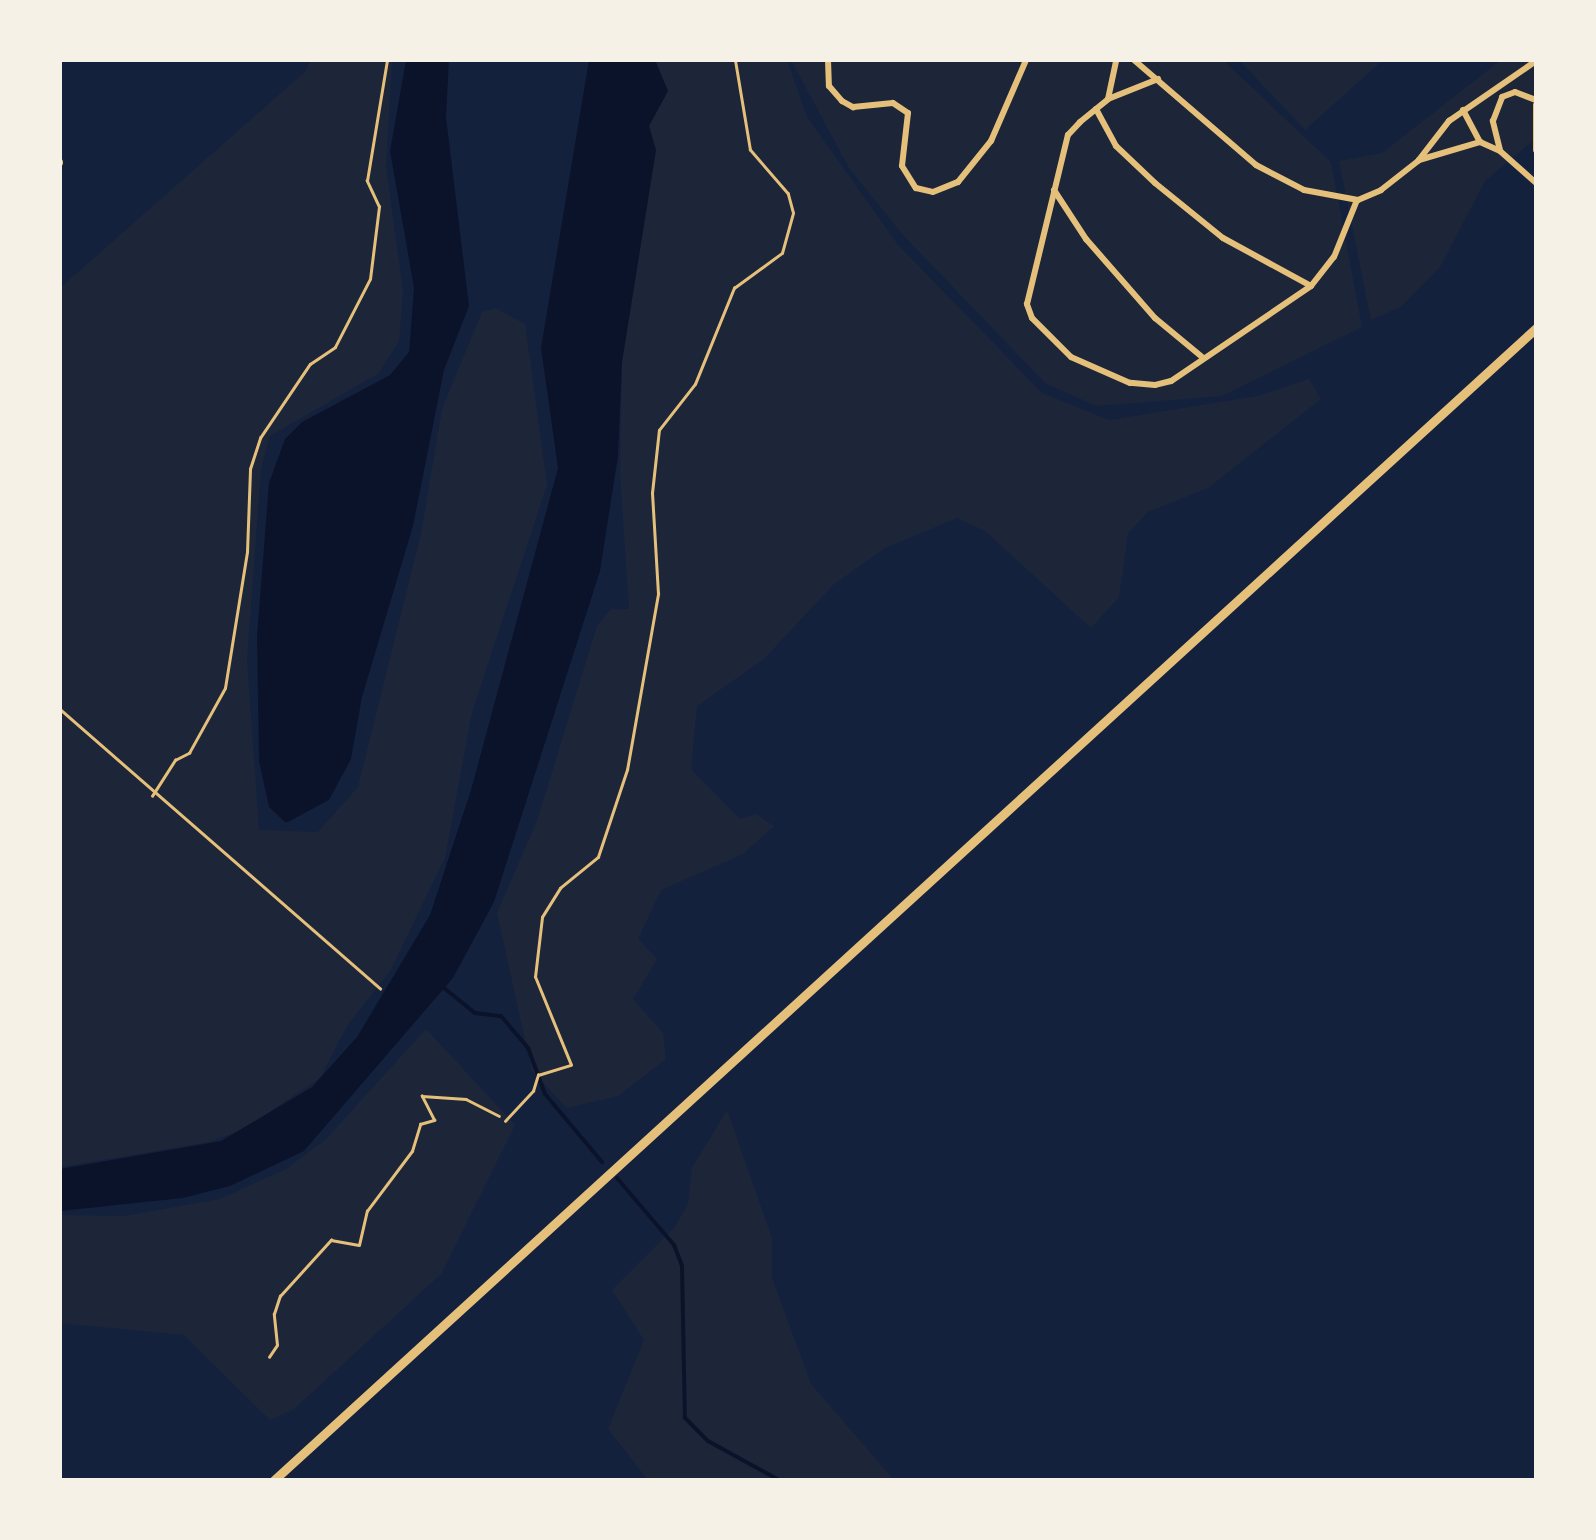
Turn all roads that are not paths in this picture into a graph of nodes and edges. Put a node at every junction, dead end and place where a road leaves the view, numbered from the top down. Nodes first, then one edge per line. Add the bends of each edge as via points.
1 (828, 60) edge
2 (1026, 60) edge
3 (1116, 60) edge
4 (1134, 60) edge
5 (1536, 60) edge
6 (1158, 79) junction
7 (1108, 99) junction
8 (1536, 103) edge
9 (1096, 109) junction
10 (1463, 110) junction
11 (1480, 142) junction
12 (1536, 150) edge
13 (1500, 151) junction
14 (1418, 161) junction
15 (1536, 183) edge
16 (1054, 190) junction
17 (1358, 200) junction
18 (1311, 286) junction
19 (1536, 328) edge
20 (1201, 356) junction
21 (274, 1480) edge

1 - 2 street via 830,86 842,102 893,102 908,113 902,166 916,188 933,192 958,182 991,141
3 - 7 street
4 - 6 street
5 - 10 street
6 - 7 street
6 - 17 street via 1256,165 1304,190
7 - 9 street
8 - 12 street
8 - 13 street via 1516,92 1502,97 1492,121
9 - 16 street via 1068,135
9 - 18 street via 1116,146 1156,183 1224,238
10 - 11 street
10 - 14 street
11 - 13 street
11 - 14 street
13 - 15 street
14 - 17 street
16 - 20 street via 1086,239 1156,318
16 - 20 street via 1027,304 1056,346 1130,383 1155,385 1171,381
17 - 18 street via 1334,257
18 - 20 street
19 - 21 main road

